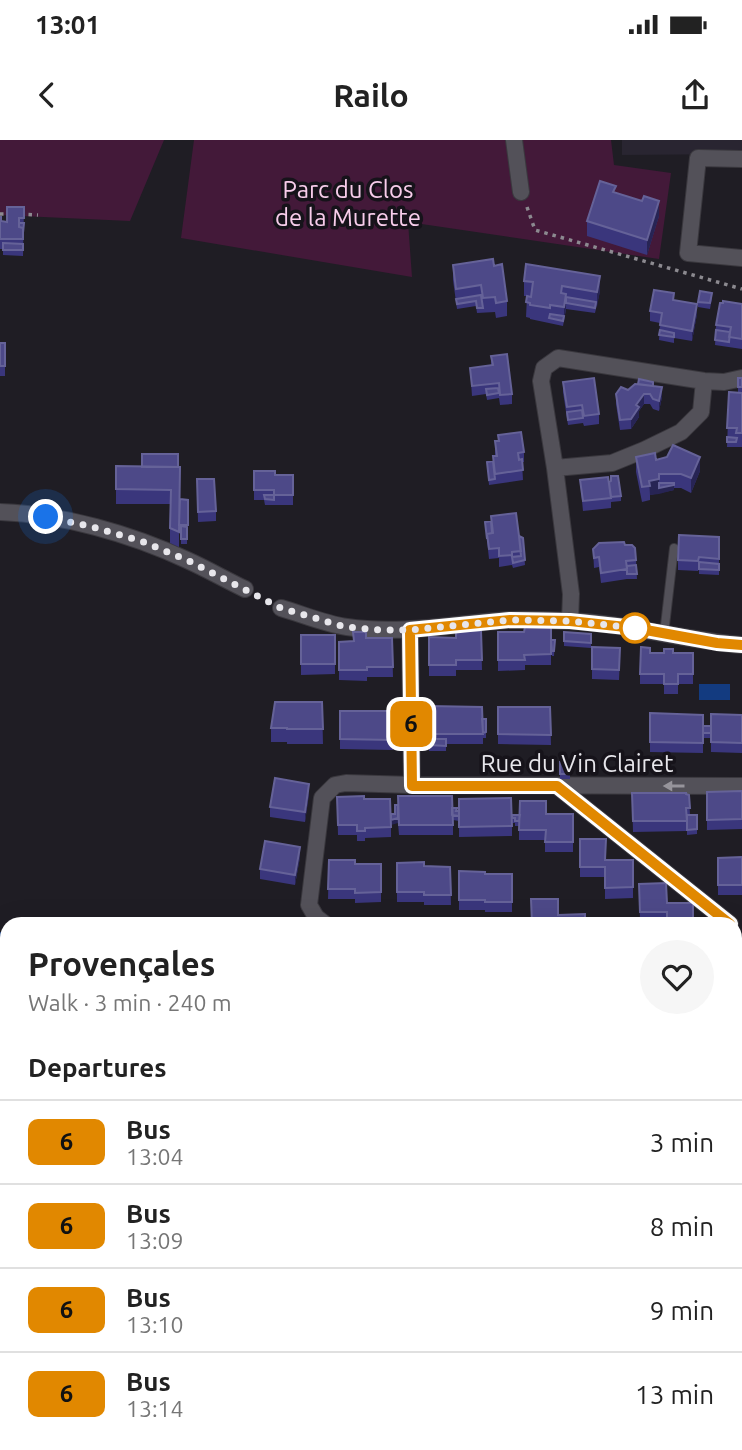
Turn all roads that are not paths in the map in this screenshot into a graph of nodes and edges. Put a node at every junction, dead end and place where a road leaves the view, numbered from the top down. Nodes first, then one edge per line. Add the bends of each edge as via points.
1 (514, 140) edge
2 (742, 159) edge
3 (521, 192) road end
4 (742, 258) edge
5 (742, 378) edge
6 (704, 381) junction
7 (555, 468) junction
8 (0, 512) edge
9 (674, 548) dead end
10 (245, 589) dead end
11 (281, 608) dead end
12 (570, 621) junction
13 (410, 630) junction
14 (664, 634) junction
15 (742, 645) edge
16 (412, 786) junction
17 (557, 786) junction
18 (742, 786) edge
19 (316, 917) edge
20 (721, 917) edge

1 - 3 street
2 - 4 street via 698,158 688,253
5 - 6 street
6 - 7 street via 701,412 681,432 612,463
6 - 7 street via 558,358 544,368 541,381
7 - 12 street via 571,594
8 - 10 street via 89,526 141,541
9 - 14 lane
11 - 13 street via 345,627
12 - 13 street via 510,620
12 - 14 street
13 - 16 street
14 - 15 street
16 - 17 street, Rue du Vin Clairet
16 - 19 street, Rue du Vin Clairet via 346,783 335,785 323,798 309,905
18 -> 17 street, Rue du Vin Clairet
17 - 20 street

